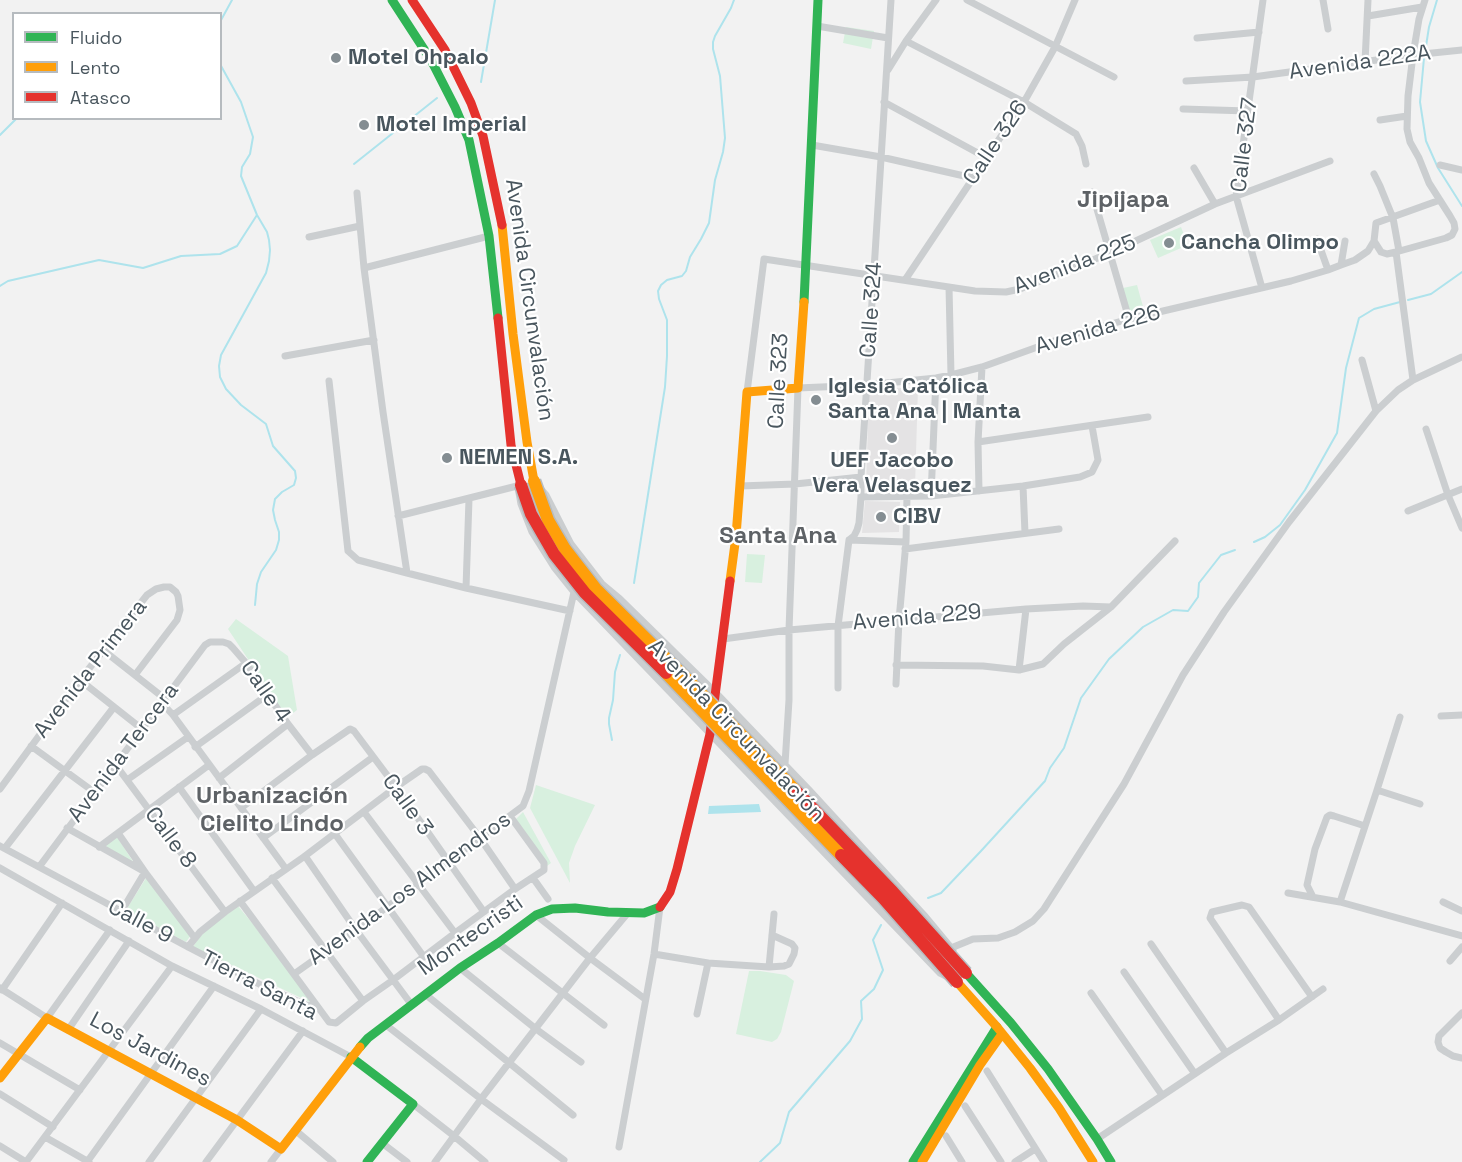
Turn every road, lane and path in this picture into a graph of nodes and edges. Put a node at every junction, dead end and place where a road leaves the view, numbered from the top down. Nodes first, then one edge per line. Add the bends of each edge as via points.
1 (392, 0) edge
2 (412, 0) edge
3 (818, 0) edge
4 (891, 0) edge
5 (936, 0) edge
6 (967, 0) edge
7 (1075, 0) edge
8 (1263, 0) edge
9 (1323, 0) edge
10 (1368, 0) edge
11 (1410, 0) edge
12 (1424, 3) edge
13 (1411, 9) junction
14 (1368, 16) junction
15 (817, 27) junction
16 (1328, 29) dead end
17 (1259, 32) junction
18 (888, 38) junction
19 (1197, 38) dead end
20 (906, 41) junction
21 (1055, 47) junction
22 (1462, 50) edge
23 (1413, 55) junction
24 (1365, 62) junction
25 (886, 72) junction
26 (1114, 77) dead end
27 (1253, 77) junction
28 (1186, 81) dead end
29 (884, 102) junction
30 (1024, 102) junction
31 (1183, 109) dead end
32 (1248, 111) junction
33 (1407, 116) junction
34 (1380, 120) dead end
35 (812, 145) junction
36 (881, 157) junction
37 (987, 158) junction
38 (1330, 161) dead end
39 (1086, 164) dead end
40 (1440, 165) dead end
41 (1194, 168) dead end
42 (1462, 170) edge
43 (1374, 174) dead end
44 (973, 178) junction
45 (1092, 192) dead end
46 (357, 193) dead end
47 (1236, 196) junction
48 (1440, 200) junction
49 (1215, 204) junction
50 (1393, 218) junction
51 (360, 225) junction
52 (489, 236) junction
53 (309, 237) dead end
54 (1317, 239) dead end
55 (1345, 241) dead end
56 (1374, 241) junction
57 (1398, 251) junction
58 (505, 252) junction
59 (1110, 253) junction
60 (491, 254) junction
61 (807, 265) junction
62 (1341, 265) junction
63 (364, 268) junction
64 (1328, 270) junction
65 (874, 275) junction
66 (905, 280) junction
67 (950, 287) junction
68 (1262, 288) junction
69 (1129, 319) junction
70 (374, 340) junction
71 (285, 356) dead end
72 (1462, 357) edge
73 (1362, 360) dead end
74 (982, 367) junction
75 (951, 375) junction
76 (936, 378) junction
77 (1413, 380) junction
78 (329, 381) dead end
79 (867, 385) junction
80 (798, 388) junction
81 (747, 392) junction
82 (1376, 411) junction
83 (1148, 417) dead end
84 (1092, 426) junction
85 (1426, 429) dead end
86 (978, 442) junction
87 (861, 477) junction
88 (534, 481) junction
89 (795, 484) junction
90 (521, 485) junction
91 (740, 486) junction
92 (1023, 486) junction
93 (1462, 489) edge
94 (979, 491) junction
95 (1448, 495) junction
96 (907, 496) junction
97 (931, 496) junction
98 (861, 497) junction
99 (469, 499) junction
100 (1408, 511) dead end
101 (398, 516) junction
102 (1462, 528) edge
103 (1059, 529) dead end
104 (1025, 533) junction
105 (849, 540) junction
106 (1175, 541) dead end
107 (905, 546) junction
108 (407, 573) junction
109 (466, 588) junction
110 (574, 592) junction
111 (1111, 607) junction
112 (1026, 609) junction
113 (570, 611) junction
114 (898, 620) junction
115 (838, 626) junction
116 (789, 630) junction
117 (723, 639) junction
118 (210, 642) joint
119 (103, 650) junction
120 (246, 663) junction
121 (896, 665) junction
122 (1018, 670) junction
123 (135, 675) junction
124 (80, 680) junction
125 (896, 684) dead end
126 (838, 688) dead end
127 (716, 693) junction
128 (267, 695) junction
129 (163, 700) junction
130 (114, 707) junction
131 (172, 715) junction
132 (1462, 715) edge
133 (1441, 716) dead end
134 (1400, 717) dead end
135 (288, 724) junction
136 (142, 729) junction
137 (710, 734) junction
138 (188, 737) junction
139 (31, 746) junction
140 (195, 747) junction
141 (312, 755) junction
142 (373, 758) junction
143 (115, 764) junction
144 (785, 764) junction
145 (209, 765) junction
146 (64, 770) junction
147 (219, 778) junction
148 (126, 780) junction
149 (178, 787) junction
150 (396, 787) junction
151 (0, 789) edge
152 (1377, 790) junction
153 (94, 792) junction
154 (1420, 804) dead end
155 (241, 808) junction
156 (148, 810) junction
157 (364, 812) junction
158 (510, 816) junction
159 (1365, 826) junction
160 (67, 828) junction
161 (118, 833) junction
162 (335, 834) junction
163 (263, 838) junction
164 (480, 838) junction
165 (2, 847) edge
166 (99, 847) junction
167 (305, 856) junction
168 (448, 862) junction
169 (39, 867) junction
170 (0, 868) edge
171 (286, 868) junction
172 (145, 872) junction
173 (272, 878) junction
174 (533, 878) junction
175 (418, 884) junction
176 (515, 889) junction
177 (254, 891) junction
178 (1288, 893) dead end
179 (1313, 897) junction
180 (548, 899) dead end
181 (240, 901) junction
182 (1340, 902) junction
183 (1443, 902) dead end
184 (62, 903) junction
185 (388, 906) junction
186 (660, 907) junction
187 (1462, 911) edge
188 (121, 912) junction
189 (225, 912) junction
190 (484, 912) junction
191 (627, 914) junction
192 (774, 914) dead end
193 (536, 915) junction
194 (110, 930) junction
195 (356, 930) junction
196 (456, 933) junction
197 (772, 935) junction
198 (1462, 936) edge
199 (194, 937) junction
200 (129, 941) junction
201 (498, 943) junction
202 (1152, 944) dead end
203 (188, 947) junction
204 (1462, 947) edge
205 (951, 948) junction
206 (326, 952) junction
207 (654, 954) junction
208 (424, 957) junction
209 (590, 958) junction
210 (1450, 961) dead end
211 (708, 963) junction
212 (172, 966) junction
213 (769, 967) junction
214 (460, 968) junction
215 (1124, 972) dead end
216 (294, 974) junction
217 (962, 978) junction
218 (393, 980) junction
219 (214, 986) junction
220 (1, 989) edge
221 (1323, 989) dead end
222 (564, 993) junction
223 (1091, 993) dead end
224 (425, 994) junction
225 (1312, 997) junction
226 (645, 999) junction
227 (363, 1001) junction
228 (315, 1004) junction
229 (411, 1004) junction
230 (261, 1009) junction
231 (1462, 1013) edge
232 (698, 1014) dead end
233 (47, 1018) junction
234 (1279, 1020) junction
235 (386, 1025) junction
236 (604, 1025) dead end
237 (536, 1029) junction
238 (68, 1030) junction
239 (999, 1030) junction
240 (303, 1031) junction
241 (0, 1042) edge
242 (108, 1052) junction
243 (1226, 1053) junction
244 (19, 1054) junction
245 (351, 1057) junction
246 (1462, 1058) edge
247 (581, 1062) dead end
248 (510, 1063) junction
249 (987, 1071) dead end
250 (151, 1074) junction
251 (1195, 1074) junction
252 (0, 1078) edge
253 (80, 1090) junction
254 (0, 1094) edge
255 (1162, 1095) junction
256 (196, 1099) junction
257 (481, 1099) junction
258 (413, 1104) junction
259 (965, 1106) dead end
260 (573, 1115) dead end
261 (237, 1120) junction
262 (53, 1127) junction
263 (295, 1130) junction
264 (454, 1136) junction
265 (946, 1136) dead end
266 (45, 1137) junction
267 (1097, 1139) junction
268 (382, 1143) junction
269 (0, 1146) edge
270 (620, 1147) dead end
271 (281, 1149) junction
272 (1035, 1149) junction
273 (564, 1160) dead end
274 (917, 1161) edge
275 (26, 1162) edge
276 (88, 1162) edge
277 (149, 1162) edge
278 (206, 1162) edge
279 (271, 1162) edge
280 (333, 1162) edge
281 (367, 1162) edge
282 (407, 1162) edge
283 (435, 1162) edge
284 (485, 1162) edge
285 (962, 1162) edge
286 (1001, 1162) edge
287 (1015, 1162) edge
288 (1044, 1162) edge
289 (1094, 1162) edge
290 (1111, 1162) edge

1 - 52 main road, Avenida Circunvalación via 431,60 460,118 469,140
2 - 58 main road, Avenida Circunvalación via 445,50 483,135
3 - 15 main road, Calle 323
4 - 18 street, Calle 324
5 - 20 street
6 - 21 street
7 - 21 street, Calle 326
8 - 17 street, Calle 327
9 - 16 street
10 - 14 street
11 - 13 street
12 - 13 street
12 - 23 street
13 - 14 street
14 - 24 street
15 - 18 street
15 - 35 main road, Calle 323
17 - 19 street
17 - 27 street, Calle 327
18 - 25 street, Calle 324
20 - 25 street
20 - 30 street
21 - 26 street
21 - 30 street, Calle 326
22 - 23 street, Avenida 222A
23 - 24 street, Avenida 222A
23 - 33 street
24 - 27 street, Avenida 222A
25 - 29 street, Calle 324
27 - 28 street, Avenida 222A
27 - 32 street, Calle 327
29 - 36 street, Calle 324
29 - 37 street
30 - 37 street, Calle 326
30 - 39 street via 1076,134
31 - 32 street
32 - 47 street, Calle 327
33 - 34 street
33 - 48 street via 1410,142
35 - 36 street
35 - 61 main road, Calle 323
36 - 44 street
36 - 65 street, Calle 324
37 - 44 street, Calle 326
38 - 47 street, Avenida 225
40 - 42 street
41 - 49 street
43 - 50 street
44 - 66 street, Calle 326
45 - 59 street
46 - 51 street
47 - 49 street, Avenida 225
47 - 68 street, Calle 327
48 - 50 street
48 - 57 street via 1454,223 1452,235
49 - 59 street, Avenida 225
50 - 56 street, Avenida 226 via 1376,223
50 - 57 street
51 - 53 street
51 - 63 street
52 - 60 main road, Avenida Circunvalación
52 - 63 street
54 - 64 street
55 - 62 street
56 - 57 street via 1381,252
56 - 62 street, Avenida 226 via 1368,252
57 - 77 street
58 - 60 main road
58 - 88 main road, Avenida Circunvalación
59 - 67 street, Avenida 225 via 1006,292
59 - 69 street
60 - 90 main road, Avenida Circunvalación via 511,445
61 - 65 street, Avenida 225
61 - 80 main road, Calle 323
61 - 81 street, Avenida 225 via 764,259
62 - 64 street, Avenida 226
63 - 70 street
64 - 68 street, Avenida 226
65 - 66 street, Avenida 225
65 - 79 street, Calle 324
66 - 67 street, Avenida 225
67 - 75 street
68 - 69 street, Avenida 226
69 - 74 street, Avenida 226
70 - 71 street
70 - 101 street
72 - 77 street
73 - 82 street
74 - 75 street, Avenida 226
74 - 86 street
75 - 76 street, Avenida 226
76 - 79 street, Avenida 226
76 - 97 street
77 - 82 street
78 - 108 street via 348,551 358,560
79 - 80 street, Avenida 226
79 - 87 street, Calle 324
80 - 81 main road
80 - 89 street, Calle 323
81 - 91 main road
82 - 205 street via 1224,612 1183,675 1124,784 1044,909 1015,932 998,938 973,939
83 - 84 street
84 - 86 street
84 - 92 street via 1098,460 1092,472
85 - 95 street
86 - 94 street
87 - 89 street
87 - 98 street, Calle 324
88 - 127 street, Avenida Circunvalación via 546,495 571,544 602,584
88 - 217 main road, Avenida Circunvalación, bridge via 548,520 596,589 885,884
89 - 91 street
89 - 116 street, Calle 323
90 - 99 street
90 - 110 street, Avenida Circunvalación via 521,504 532,532
90 - 217 main road, Avenida Circunvalación, bridge via 531,514 554,554 585,593
91 - 117 main road
92 - 94 street
92 - 104 street
93 - 95 street
94 - 97 street
95 - 100 street
95 - 102 street
96 - 97 street
96 - 98 street
96 - 107 street
98 - 105 street, Calle 324 via 859,523
99 - 101 street
99 - 109 street
101 - 108 street
103 - 104 street
104 - 107 street
105 - 107 street
105 - 115 street, Calle 324
106 - 111 street
107 - 114 street
108 - 109 street
109 - 113 street
110 - 113 street, Avenida Los Almendros
110 - 137 street, Avenida Circunvalación
111 - 112 street, Avenida 229
111 - 122 street via 1043,663
112 - 114 street, Avenida 229
112 - 122 street
113 - 158 street, Avenida Los Almendros via 529,791 522,806
114 - 115 street, Avenida 229
114 - 121 street
115 - 116 street, Avenida 229
115 - 126 street, Calle 324
116 - 117 street, Avenida 229
116 - 144 street, Calle 323
117 - 127 main road
118 - 120 street, Calle 4 via 229,644
118 - 129 street, Avenida Tercera
119 - 123 street
119 - 123 street, Avenida Primera via 147,595 170,587 180,604 177,620
119 - 124 street, Avenida Primera
120 - 128 street, Calle 4
120 - 131 street
121 - 122 street via 977,665
121 - 125 street
123 - 129 street
124 - 130 street
124 - 139 street, Avenida Primera
127 - 137 main road
127 - 144 street, Avenida Circunvalación
128 - 135 street, Calle 4
128 - 140 street
129 - 131 street
129 - 136 street, Avenida Tercera
130 - 136 street
130 - 146 street
131 - 138 street
132 - 133 street
134 - 152 street
135 - 141 street, Calle 4
135 - 147 street
136 - 143 street, Avenida Tercera
137 - 186 main road via 677,869 670,892
137 - 217 street, Avenida Circunvalación via 940,973
138 - 140 street
138 - 148 street
139 - 146 street
139 - 151 street, Avenida Primera
140 - 145 street
141 - 142 street, Calle 3 via 350,729
141 - 155 street
142 - 150 street, Calle 3
142 - 163 street
143 - 148 street, Calle 8
143 - 153 street, Avenida Tercera
144 - 205 street, Avenida Circunvalación
145 - 147 street
145 - 149 street
146 - 153 street
146 - 165 street
147 - 155 street
148 - 156 street, Calle 8
149 - 156 street
149 - 177 street
150 - 157 street
150 - 164 street via 425,769 429,771
150 - 168 street, Calle 3
152 - 154 street
152 - 159 street
153 - 160 street, Avenida Tercera
155 - 163 street
156 - 161 street
156 - 189 street, Calle 8
157 - 162 street
157 - 175 street
158 - 164 street, Avenida Los Almendros
158 - 174 street via 544,863 544,870
159 - 179 street via 1330,815 1327,818 1307,885
159 - 182 street
160 - 166 street
160 - 169 street, Avenida Tercera
161 - 166 street
161 - 172 street
162 - 167 street
162 - 185 street
163 - 171 street
164 - 168 street, Avenida Los Almendros
164 - 176 street
165 - 169 street, Calle 9
166 - 172 street
167 - 171 street
167 - 195 street
168 - 175 street, Avenida Los Almendros
168 - 190 street, Calle 3
169 - 188 street, Calle 9
170 - 184 street, Tierra Santa
171 - 173 street
172 - 188 street
172 - 199 street
173 - 177 street
173 - 206 street
174 - 176 street
174 - 180 street
175 - 185 street, Avenida Los Almendros
175 - 196 street
176 - 190 street
177 - 181 street
178 - 179 street
179 - 182 street
181 - 189 street
181 - 216 street
182 - 198 street
183 - 187 street
184 - 194 street, Tierra Santa
184 - 220 street
185 - 195 street, Avenida Los Almendros
185 - 208 street
186 - 191 main road, Montecristi
186 - 207 street
188 - 203 street, Calle 9
189 - 199 street
190 - 196 street
191 - 193 main road, Montecristi via 575,908 552,909
191 - 209 street
192 - 197 street
193 - 201 main road, Montecristi
193 - 209 street
194 - 200 street, Tierra Santa
194 - 233 street
195 - 206 street, Avenida Los Almendros
195 - 218 street
196 - 208 street
197 - 213 street
197 - 213 street via 795,948 789,964
199 - 203 street
200 - 212 street, Tierra Santa
200 - 238 street
201 - 214 main road, Montecristi
201 - 222 street
202 - 243 street
203 - 228 street, Calle 9 via 261,985 309,1006
204 - 210 street
205 - 217 street, Avenida Circunvalación
206 - 216 street, Avenida Los Almendros
206 - 227 street
207 - 211 street
207 - 226 street
208 - 218 street
209 - 222 street
209 - 226 street
211 - 213 street
211 - 232 street
212 - 219 street, Tierra Santa
212 - 242 street
214 - 224 main road, Montecristi
214 - 237 street
215 - 251 street
216 - 228 street
217 - 239 main road, Avenida Circunvalación
217 - 267 main road, Avenida Circunvalación via 1011,1023
218 - 227 street
218 - 229 street
219 - 230 street, Tierra Santa
219 - 250 street
220 - 233 street, Los Jardines
221 - 225 street
222 - 236 street
222 - 237 street
223 - 255 street
224 - 229 main road, Montecristi
224 - 248 street
225 - 234 street
225 - 234 street via 1251,908 1242,905 1212,912 1210,918
226 - 270 street
227 - 228 street via 336,1023 329,1022
229 - 235 main road, Montecristi
230 - 240 street, Tierra Santa
230 - 256 street
231 - 246 street via 1439,1036 1438,1042 1453,1056
233 - 238 main road, Los Jardines
233 - 244 main road
234 - 243 street
235 - 245 main road, Montecristi
235 - 257 street
237 - 247 street
237 - 248 street
238 - 242 main road, Los Jardines
239 - 274 main road
239 - 289 main road, Avenida Circunvalación via 1059,1108
240 - 245 street, Tierra Santa
240 - 261 street
241 - 244 street
242 - 250 main road, Los Jardines
242 - 253 street
243 - 251 street
244 - 252 main road
244 - 253 street
245 - 258 main road, Tierra Santa
245 - 263 main road, Montecristi
248 - 257 street
248 - 260 street
249 - 272 street
250 - 256 main road, Los Jardines
250 - 276 street
251 - 255 street
253 - 262 street
254 - 262 street
255 - 267 street
256 - 261 main road, Los Jardines
256 - 277 street
257 - 264 street
257 - 273 street
258 - 264 street, Tierra Santa
258 - 268 main road
259 - 286 street
261 - 271 main road, Los Jardines
261 - 278 street
262 - 266 street
263 - 271 main road, Montecristi
263 - 280 street
264 - 283 street
264 - 284 street, Tierra Santa
265 - 285 street
266 - 275 street
266 - 276 street
267 - 290 main road, Avenida Circunvalación
268 - 281 main road
268 - 282 street
269 - 275 street
271 - 279 street, Montecristi
272 - 287 street
272 - 288 street

